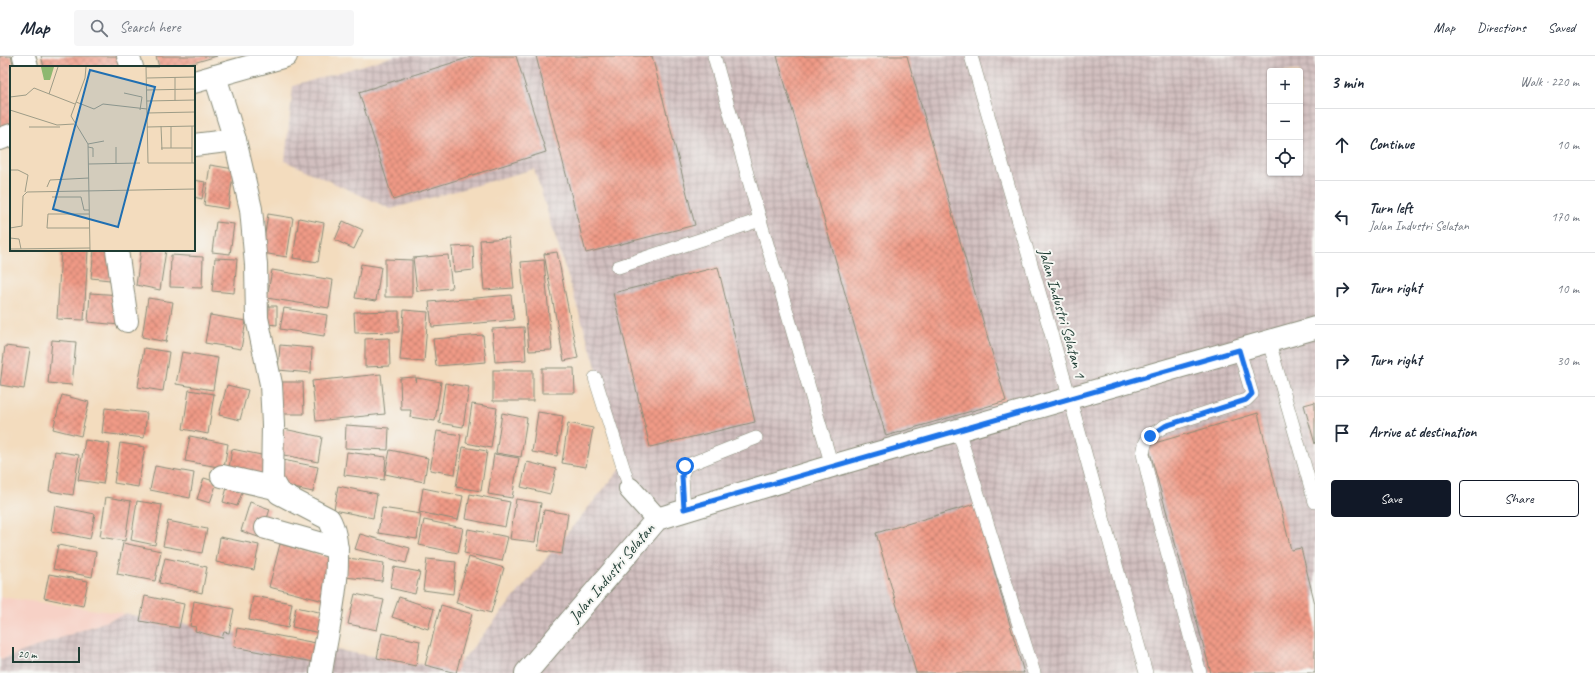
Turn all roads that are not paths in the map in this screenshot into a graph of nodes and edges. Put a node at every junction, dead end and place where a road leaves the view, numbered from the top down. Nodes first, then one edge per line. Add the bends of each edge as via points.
1 (24, 56) edge
2 (128, 56) edge
3 (286, 56) edge
4 (714, 56) edge
5 (971, 56) edge
6 (244, 62) edge
7 (27, 66) edge
8 (132, 66) edge
9 (215, 76) junction
10 (195, 82) edge
11 (10, 136) edge
12 (0, 139) edge
13 (235, 140) junction
14 (195, 145) edge
15 (760, 220) junction
16 (117, 251) edge
17 (618, 267) dead end
18 (127, 321) dead end
19 (1315, 328) edge
20 (1269, 342) junction
21 (1239, 350) junction
22 (595, 378) dead end
23 (1070, 399) junction
24 (958, 430) junction
25 (756, 438) dead end
26 (832, 466) junction
27 (222, 476) dead end
28 (275, 488) junction
29 (630, 489) joint
30 (1315, 502) edge
31 (684, 509) junction
32 (657, 519) junction
33 (266, 528) dead end
34 (337, 548) junction
35 (321, 673) edge
36 (526, 673) edge
37 (1034, 673) edge
38 (1146, 673) edge
39 (1200, 673) edge

1 - 7 street
2 - 8 street
3 - 6 street
4 - 15 lane
5 - 23 lane, Jalan Industri Selatan 1
6 - 9 street
9 - 10 street
9 - 13 street
11 - 12 street
13 - 14 street
13 - 28 street via 251,209 257,318 271,384 271,472
15 - 17 lane
15 - 26 lane
16 - 18 street
19 - 20 street, Jalan Industri Selatan
20 - 21 street, Jalan Industri Selatan
20 - 30 lane
21 - 23 street, Jalan Industri Selatan
21 - 39 lane via 1252,394 1246,400 1165,426 1150,436 1143,454
22 - 29 lane
23 - 24 street, Jalan Industri Selatan
23 - 38 lane, Jalan Industri Selatan 1
24 - 26 street, Jalan Industri Selatan
24 - 37 lane
25 - 31 lane via 685,466 682,476
26 - 31 street, Jalan Industri Selatan
27 - 28 street
28 - 34 street via 279,493 329,519
29 - 32 street
31 - 32 street, Jalan Industri Selatan
32 - 36 street, Jalan Industri Selatan
33 - 34 street
34 - 35 street via 335,593

